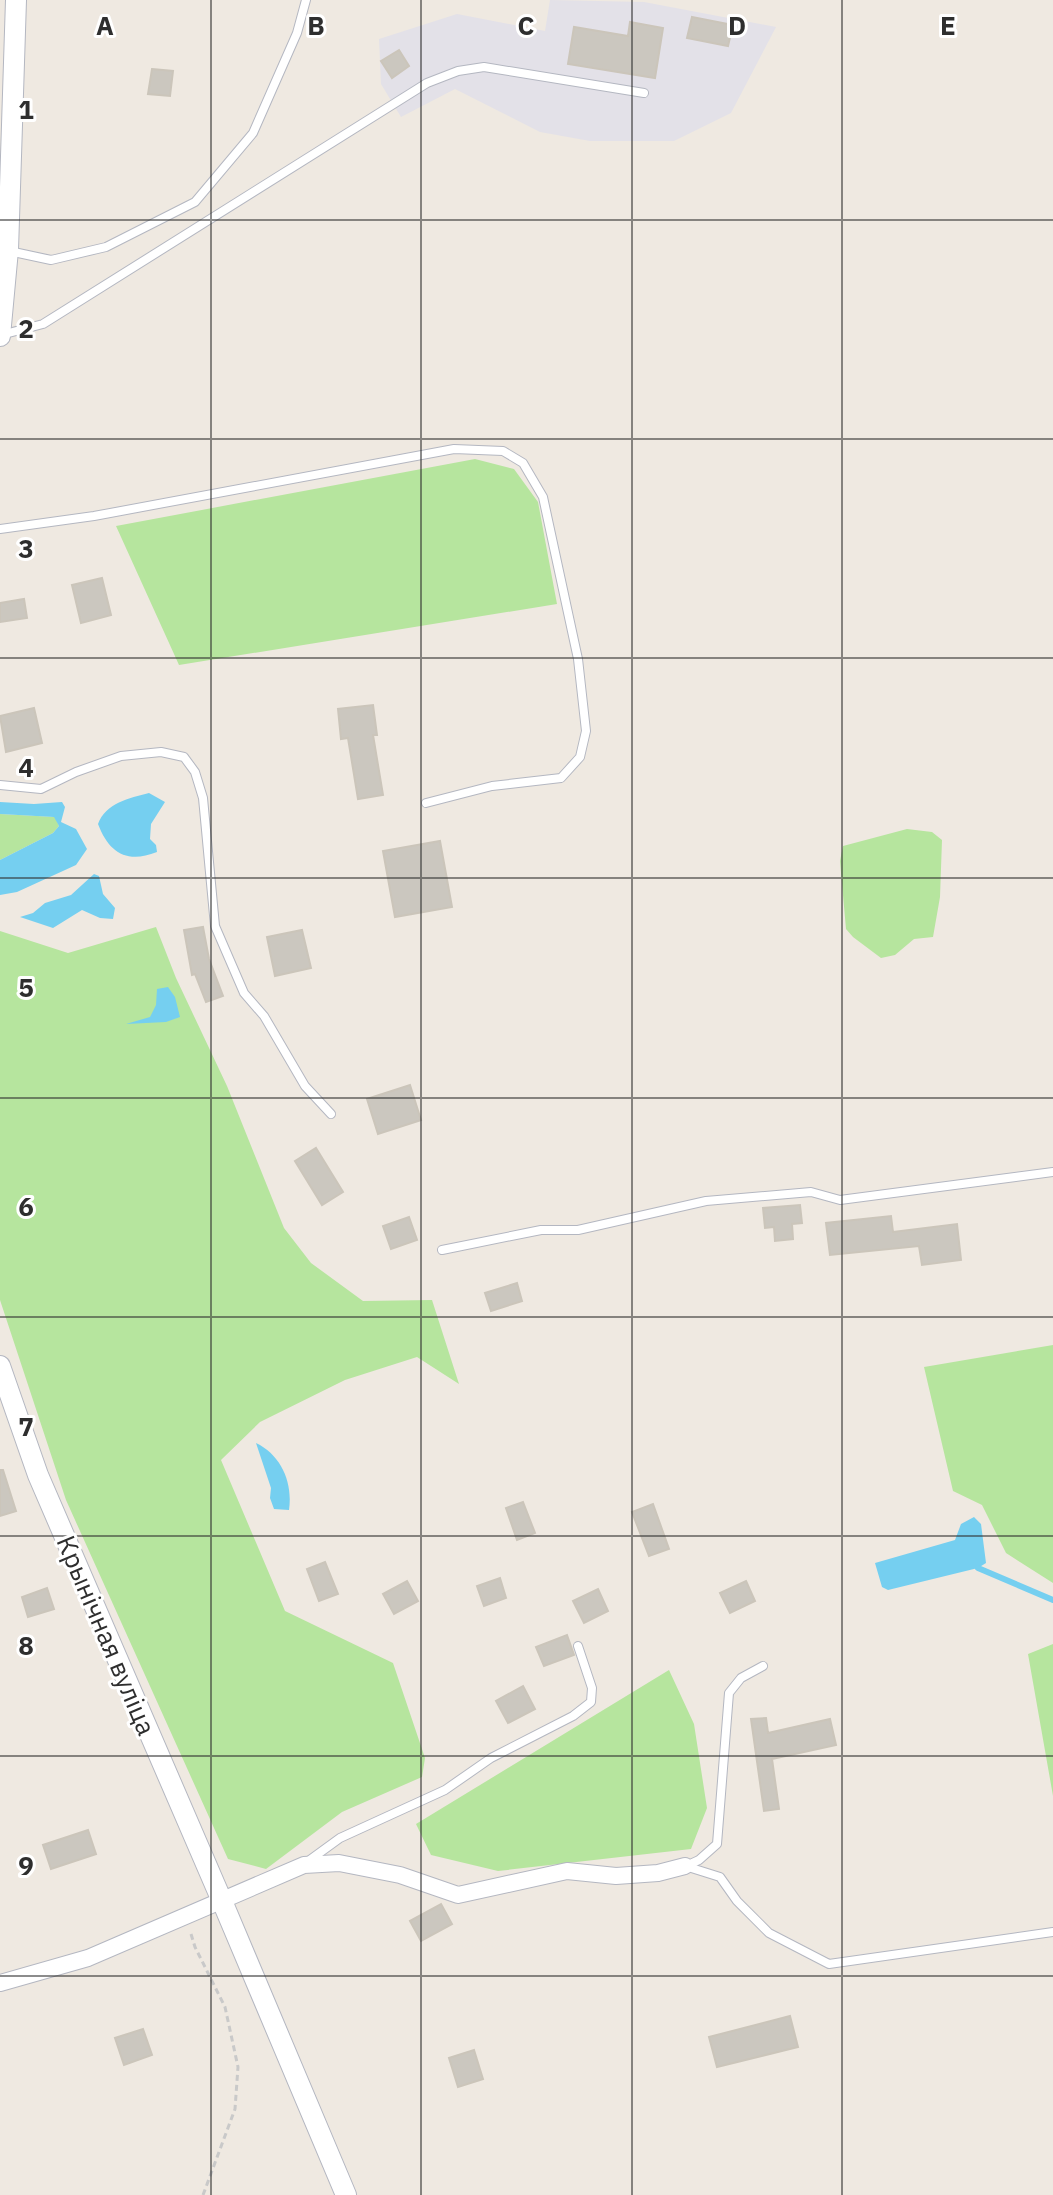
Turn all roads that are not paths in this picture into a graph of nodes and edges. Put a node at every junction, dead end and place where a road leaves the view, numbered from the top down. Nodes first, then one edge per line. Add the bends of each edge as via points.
1 (16, 0) edge
2 (306, 0) edge
3 (644, 93) dead end
4 (4, 251) edge
5 (0, 336) edge
6 (0, 529) edge
7 (0, 785) edge
8 (426, 803) dead end
9 (331, 1114) dead end
10 (1053, 1172) edge
11 (442, 1250) dead end
12 (0, 1366) edge
13 (578, 1646) dead end
14 (763, 1666) dead end
15 (304, 1865) junction
16 (685, 1866) junction
17 (222, 1901) junction
18 (1053, 1932) edge
19 (0, 1983) edge
20 (346, 2195) edge

1 - 4 street
2 - 4 lane via 253,133 195,202 106,247 51,260
3 - 5 lane via 484,67 458,71 414,91 43,324
4 - 5 street
6 - 8 lane via 454,449 503,451 523,463 543,497 578,659 586,731 580,757 561,778 492,786
7 - 9 lane via 41,789 121,756 161,752 184,757 203,798 215,926 244,993 264,1016 305,1086
10 - 11 lane via 840,1200 811,1192 706,1201 578,1230 541,1230
12 - 17 street, Крынічная вуліца via 38,1475
13 - 15 lane via 592,1688 591,1702 445,1790 340,1838
14 - 16 lane via 741,1678 729,1693 717,1844
15 - 16 street via 339,1863 400,1875 458,1895 567,1871 616,1876
15 - 17 street
16 - 18 lane via 720,1877 769,1933 829,1964
17 - 19 street via 88,1958
17 - 20 street, Крынічная вуліца

